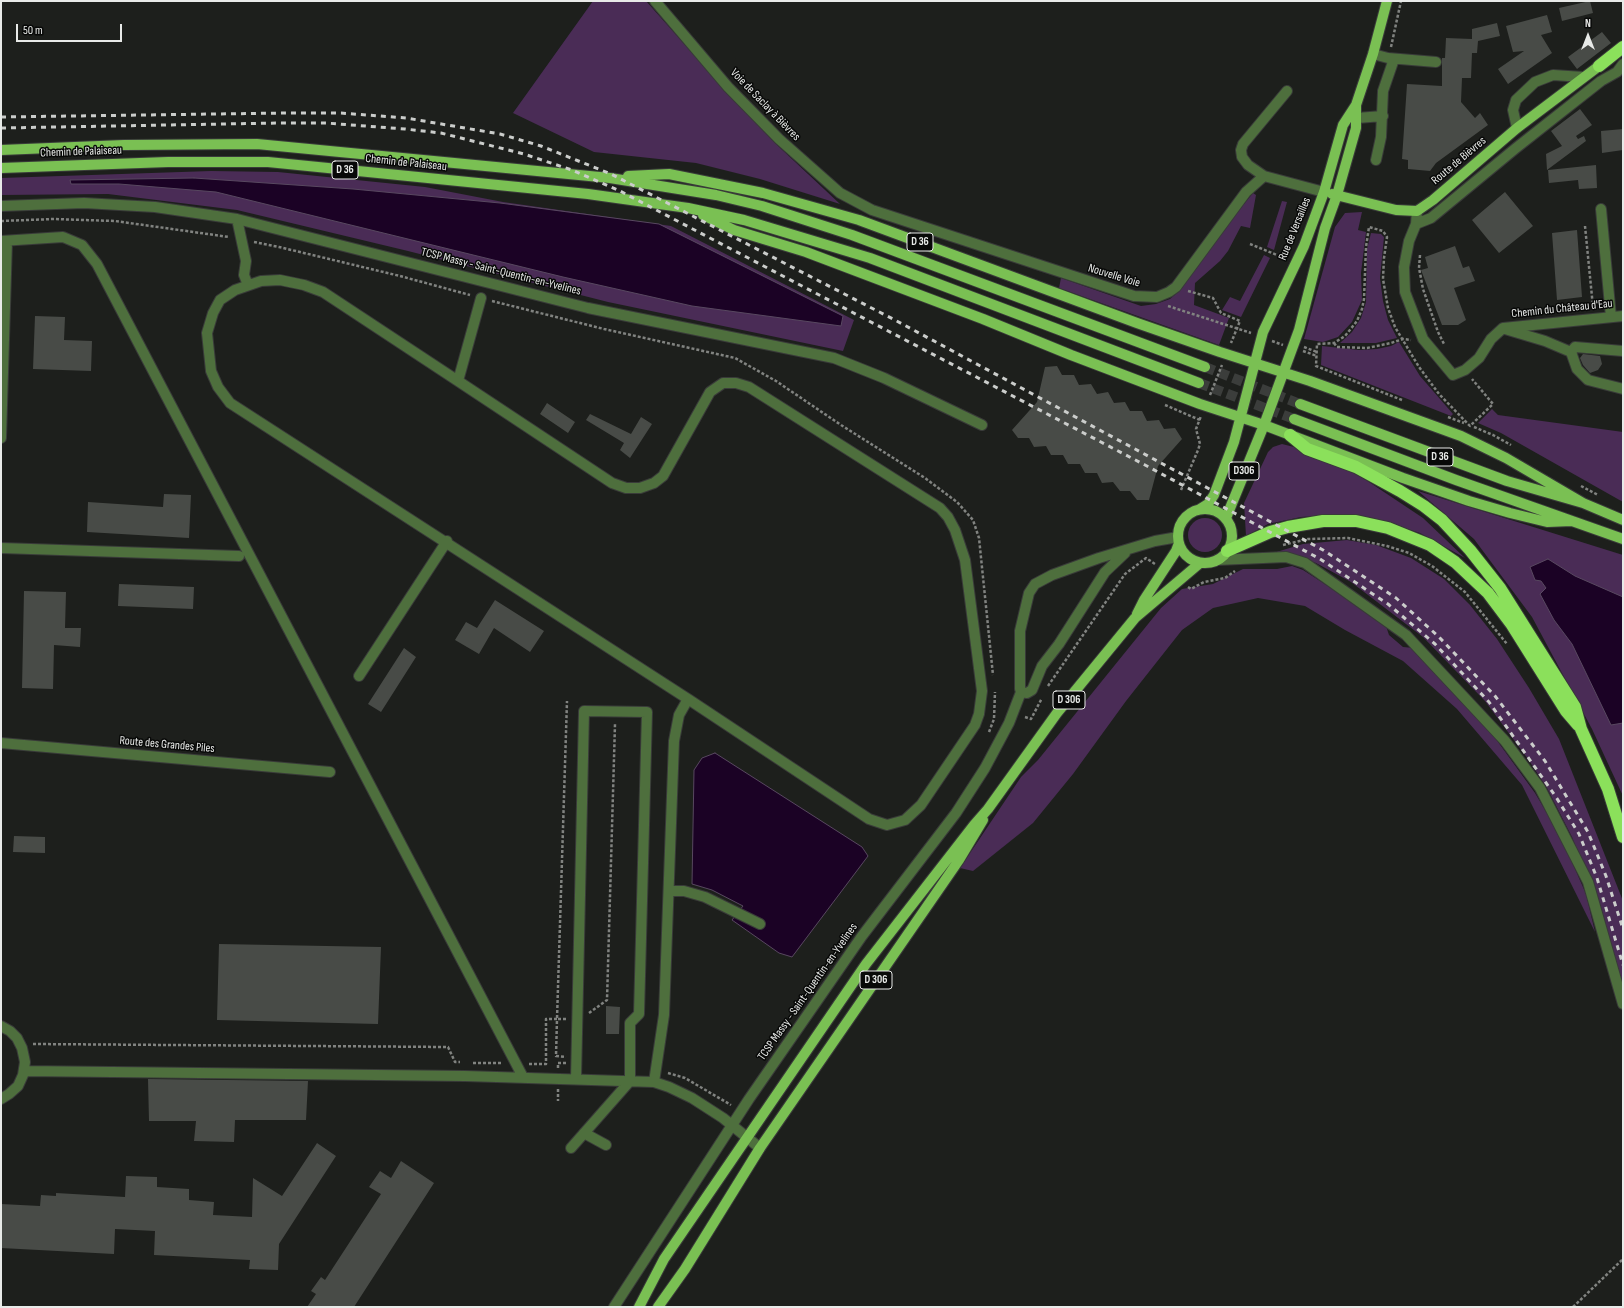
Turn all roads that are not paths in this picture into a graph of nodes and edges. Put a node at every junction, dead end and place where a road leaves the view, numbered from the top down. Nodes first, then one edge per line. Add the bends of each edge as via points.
1 (655, 1) edge
2 (1387, 1) edge
3 (1623, 47) edge
4 (1373, 54) junction
5 (1391, 59) junction
6 (1436, 62) dead end
7 (1623, 64) edge
8 (1595, 68) junction
9 (1583, 77) junction
10 (1601, 81) junction
11 (1287, 91) dead end
12 (1356, 105) junction
13 (1383, 116) junction
14 (1357, 118) junction
15 (1517, 128) junction
16 (1, 150) edge
17 (1376, 160) dead end
18 (1, 168) edge
19 (1264, 176) junction
20 (610, 178) junction
21 (1324, 192) junction
22 (1337, 195) junction
23 (1, 206) edge
24 (688, 208) junction
25 (1601, 209) dead end
26 (872, 210) joint
27 (1417, 211) junction
28 (237, 219) junction
29 (1416, 224) junction
30 (4, 241) edge
31 (248, 285) junction
32 (481, 298) road end
33 (1611, 316) junction
34 (1623, 316) edge
35 (1503, 328) junction
36 (1623, 351) edge
37 (1571, 352) junction
38 (1255, 363) junction
39 (1204, 367) tunnel mouth
40 (1285, 372) junction
41 (458, 381) junction
42 (1199, 383) tunnel mouth
43 (1623, 389) edge
44 (1300, 404) tunnel mouth
45 (1240, 418) junction
46 (1294, 419) tunnel mouth
47 (982, 425) dead end
48 (1264, 425) junction
49 (1290, 435) junction
50 (1, 438) edge
51 (1583, 503) junction
52 (1200, 509) junction
53 (1226, 518) junction
54 (1623, 520) edge
55 (1572, 521) junction
56 (1623, 539) edge
57 (1179, 540) junction
58 (447, 541) junction
59 (1, 548) edge
60 (1128, 551) junction
61 (1227, 552) junction
62 (239, 556) dead end
63 (1217, 560) junction
64 (1200, 563) junction
65 (1135, 618) junction
66 (359, 676) dead end
67 (1021, 692) junction
68 (688, 699) junction
69 (1581, 729) junction
70 (1, 743) edge
71 (330, 772) dead end
72 (988, 809) junction
73 (1623, 837) edge
74 (669, 891) junction
75 (760, 924) dead end
76 (1623, 1004) edge
77 (1, 1026) edge
78 (24, 1071) junction
79 (523, 1077) junction
80 (576, 1079) junction
81 (630, 1081) junction
82 (654, 1082) junction
83 (1, 1099) edge
84 (732, 1126) junction
85 (584, 1133) junction
86 (747, 1137) junction
87 (606, 1145) dead end
88 (571, 1148) dead end
89 (760, 1148) junction
90 (614, 1307) edge
91 (639, 1307) edge
92 (658, 1307) edge

1 - 26 street, Voie de Saclay à Bièvres via 728,87 779,139 840,194
2 - 4 main road, Rue de Versailles
3 - 8 highway
4 - 5 street
4 - 12 main road, Rue de Versailles
5 - 6 street
5 - 13 street via 1384,91
7 - 10 street via 1617,72
8 - 9 main road, Route de Bièvres
8 - 10 street
9 - 15 main road, Route de Bièvres
9 - 15 street via 1553,75 1535,82 1516,100 1513,110
10 - 29 street via 1431,218
11 - 19 street via 1243,144 1241,150 1248,165
12 - 14 main road, Rue de Versailles
12 - 21 main road, Rue de Versailles via 1343,125
13 - 14 street
13 - 17 street
14 - 22 main road, Rue de Versailles
15 - 27 main road, Route de Bièvres
16 - 20 main road, Chemin de Palaiseau / D 36 via 124,145 257,144
18 - 24 main road, Chemin de Palaiseau / D 36 via 176,162 268,162 588,194
19 - 21 street
19 - 26 street, Nouvelle Voie via 1246,192 1176,287 1157,297 1134,296
20 - 38 main road, D 36 via 669,174 763,192 812,205
20 - 39 main road, D 36 via 716,195 817,223
21 - 22 main road
21 - 38 main road, Rue de Versailles via 1304,246 1271,314
22 - 27 main road via 1396,210
22 - 40 main road, Rue de Versailles via 1325,228 1298,348
23 - 28 street, TCSP Massy - Saint-Quentin-en-Yvelines via 84,203 139,206
24 - 42 main road, D 36 via 751,222 870,258
24 - 45 main road, D 36 via 734,230 806,252
25 - 33 street
27 - 29 street
28 - 31 street via 246,261 244,275
28 - 47 street, TCSP Massy - Saint-Quentin-en-Yvelines via 588,308 834,358 891,381
29 - 35 street, Chemin du Château d'Eau via 1409,241 1404,267 1405,292 1423,340 1453,375 1465,370 1479,358 1491,339
30 - 50 street
30 - 79 street via 63,238 82,245 97,264
31 - 41 street via 261,280 280,280 323,292
31 - 58 street via 220,300 207,333 210,371 230,403
32 - 41 street
33 - 34 street, Chemin du Château d'Eau
33 - 35 street, Chemin du Château d'Eau via 1594,320
35 - 37 street
36 - 37 street via 1575,347
37 - 43 street via 1577,369 1588,380
38 - 40 main road, D 36
38 - 45 main road, Rue de Versailles
40 - 48 main road, Rue de Versailles
40 - 51 main road, D 36 via 1461,436 1506,458
41 - 68 street via 612,483 626,488 640,488 654,483 663,476 710,392 724,384 749,386 940,508 948,517 965,560 982,691 981,702 975,725 921,805 905,820 887,825 869,819
44 - 51 main road, D 36 via 1507,481
45 - 48 main road, D 36
45 - 52 main road, Rue de Versailles via 1214,495 1208,504
46 - 55 main road, D 36
48 - 49 main road, D 36
48 - 53 main road, D306
49 - 55 main road, D 36 via 1469,501 1547,522
49 - 69 highway via 1307,448 1356,468 1400,491 1424,506 1455,533 1485,567 1518,615 1575,707
51 - 54 main road, D 36
52 - 53 main road via 1214,510
52 - 57 main road via 1183,520
53 - 61 main road via 1230,524 1232,538
55 - 56 main road, D 36
57 - 60 street via 1155,541
57 - 64 main road via 1188,557
57 - 65 main road, D 306 via 1176,551
58 - 66 street
58 - 68 street
59 - 62 street
60 - 67 street via 1105,572 1042,666 1032,690
60 - 67 street via 1099,558 1035,584 1029,593 1020,631
61 - 63 main road
61 - 69 highway via 1270,532 1329,521 1356,521 1388,528 1430,545 1461,566 1488,593 1512,625 1566,711
63 - 64 main road
63 - 76 street via 1286,557 1306,563 1406,636 1505,742 1540,788 1588,882
64 - 65 main road, D 306
65 - 72 main road, D 306 via 1057,713
67 - 84 street, TCSP Massy - Saint-Quentin-en-Yvelines via 1009,723 985,768 956,813 862,936
68 - 74 street via 679,715 674,740
69 - 73 highway via 1608,789
70 - 71 street, Route des Grandes Piles
72 - 86 main road, D 306 via 953,850 866,964
72 - 89 main road, D 306 via 959,860
74 - 75 street via 684,891 705,897
74 - 82 street via 664,1014
77 - 78 street via 10,1031 20,1044 25,1062
78 - 79 street
78 - 83 street via 18,1086
79 - 80 street
80 - 81 street
80 - 81 street via 584,711 647,712 639,1014 630,1023
81 - 82 street
81 - 85 street
82 - 84 street via 684,1093
84 - 86 street
84 - 90 street, TCSP Massy - Saint-Quentin-en-Yvelines
85 - 87 street
85 - 88 street
86 - 89 street
86 - 91 main road, D 306 via 664,1259
89 - 92 main road, D 306

